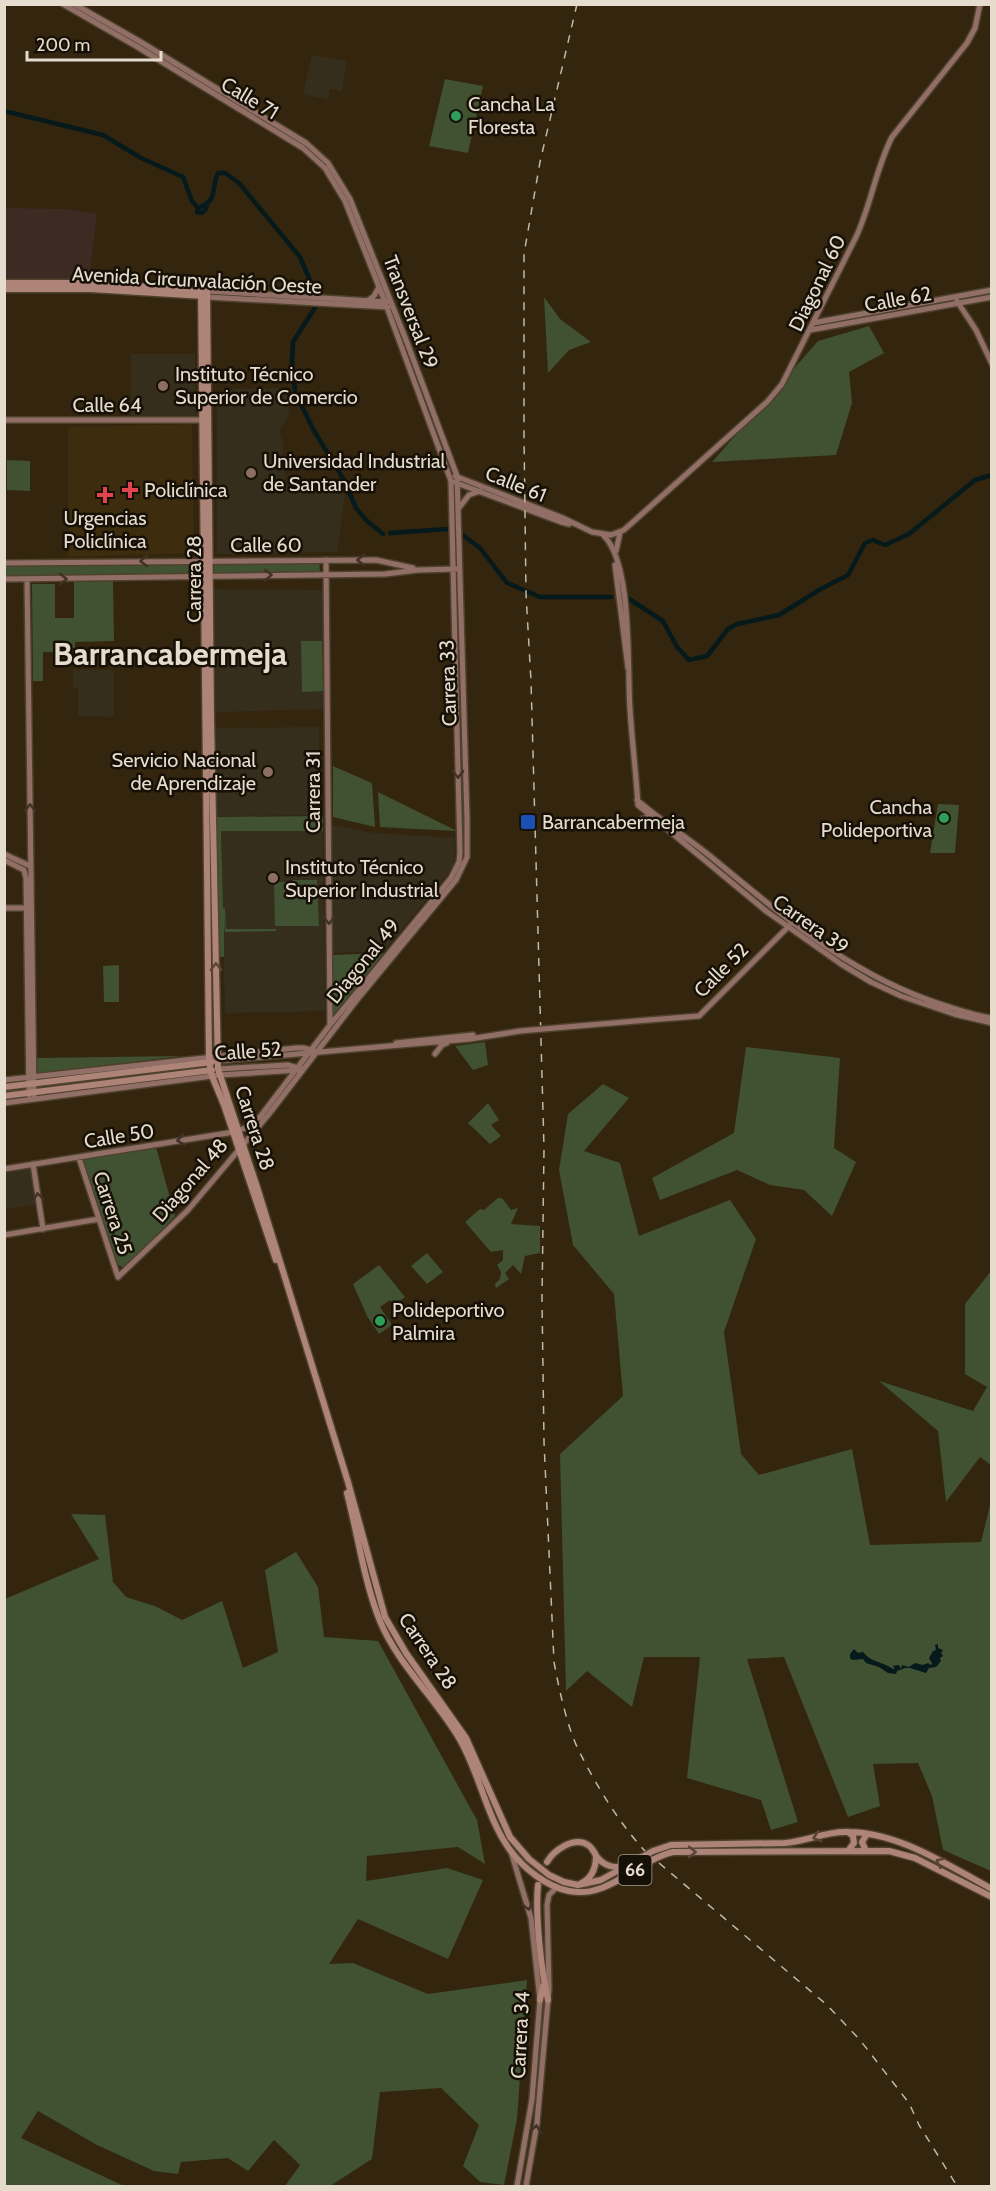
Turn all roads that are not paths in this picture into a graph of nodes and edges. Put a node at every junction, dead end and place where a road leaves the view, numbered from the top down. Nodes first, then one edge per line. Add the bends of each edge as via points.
1 (63, 4) edge
2 (74, 4) edge
3 (980, 4) edge
4 (326, 166) junction
5 (4, 283) edge
6 (379, 287) junction
7 (4, 289) edge
8 (992, 290) edge
9 (204, 294) junction
10 (992, 297) edge
11 (369, 300) junction
12 (956, 300) junction
13 (389, 304) junction
14 (813, 323) junction
15 (810, 330) junction
16 (992, 364) edge
17 (4, 420) edge
18 (206, 420) junction
19 (453, 479) junction
20 (480, 491) junction
21 (458, 510) junction
22 (571, 524) junction
23 (620, 533) junction
24 (600, 534) junction
25 (616, 553) junction
26 (206, 560) junction
27 (326, 560) junction
28 (4, 563) edge
29 (456, 569) junction
30 (418, 570) junction
31 (326, 575) junction
32 (206, 576) junction
33 (4, 579) edge
34 (27, 579) junction
35 (629, 672) junction
36 (637, 802) junction
37 (650, 816) junction
38 (459, 819) junction
39 (467, 819) junction
40 (639, 820) dead end
41 (459, 829) junction
42 (467, 830) junction
43 (4, 854) edge
44 (4, 860) edge
45 (27, 868) junction
46 (455, 871) joint
47 (456, 880) joint
48 (4, 908) edge
49 (29, 908) junction
50 (789, 926) junction
51 (992, 1018) edge
52 (992, 1023) edge
53 (330, 1025) junction
54 (489, 1036) junction
55 (470, 1039) junction
56 (383, 1046) junction
57 (254, 1052) junction
58 (312, 1052) junction
59 (435, 1054) dead end
60 (262, 1057) junction
61 (213, 1059) junction
62 (299, 1069) junction
63 (215, 1073) junction
64 (4, 1080) edge
65 (31, 1080) junction
66 (4, 1087) edge
67 (4, 1096) edge
68 (31, 1096) junction
69 (4, 1103) edge
70 (236, 1131) junction
71 (241, 1145) junction
72 (79, 1158) junction
73 (33, 1164) junction
74 (4, 1169) edge
75 (99, 1219) junction
76 (43, 1229) junction
77 (4, 1235) edge
78 (118, 1277) joint
79 (395, 1641) junction
80 (848, 1832) junction
81 (867, 1834) junction
82 (511, 1851) junction
83 (848, 1851) junction
84 (866, 1851) junction
85 (596, 1855) junction
86 (547, 1862) dead end
87 (627, 1867) junction
88 (538, 1885) dead end
89 (578, 1885) junction
90 (557, 1887) junction
91 (992, 1889) edge
92 (992, 1897) edge
93 (544, 1979) junction
94 (540, 2000) junction
95 (548, 2000) junction
96 (542, 2021) junction
97 (517, 2187) edge
98 (525, 2187) edge

1 - 4 main road, Calle 71 via 288,139
2 - 4 main road, Calle 71 via 315,149
3 - 14 main road, Diagonal 60 via 967,43 892,137 861,227
4 - 6 main road, Transversal 29 via 345,201
4 - 13 main road, Transversal 29 via 350,199
5 - 9 main road, Avenida Circunvalación Oeste via 92,283
6 - 11 main road
6 - 13 main road, Transversal 29
7 - 9 main road, Avenida Circunvalación Oeste
8 - 12 main road, Calle 62
9 - 11 main road, Avenida Circunvalación Oeste
9 - 13 main road, Avenida Circunvalación Oeste
9 - 18 main road, Carrera 28
10 - 12 main road, Calle 62
11 - 13 main road, Avenida Circunvalación Oeste
12 - 14 main road, Calle 62
12 - 15 main road, Calle 62
12 - 16 main road
13 - 19 main road, Transversal 29
14 - 15 main road, Diagonal 60
15 - 23 main road, Diagonal 60 via 782,384 767,402
17 - 18 main road, Calle 64
18 - 26 main road, Carrera 28
19 - 20 main road, Calle 61
19 - 21 main road, Carrera 33
19 - 22 main road, Calle 61
19 - 29 main road, Carrera 33
20 - 21 main road via 469,495
20 - 22 main road, Calle 61
21 - 29 main road, Carrera 33
22 - 24 main road, Calle 61
23 - 24 main road, Calle 61
23 - 25 main road
24 - 25 main road
24 - 35 main road via 613,554
25 - 35 main road via 627,619
26 - 27 main road, Calle 60
26 -> 28 main road, Calle 60
26 - 32 main road, Carrera 28
30 -> 27 main road, Calle 60 via 376,560
27 - 31 main road, Carrera 31
29 - 30 main road, Calle 60
29 -> 38 main road, Carrera 33
29 - 39 main road, Carrera 33
30 - 31 main road, Calle 60
32 -> 31 main road, Calle 60
31 -> 53 main road, Carrera 31
34 -> 32 main road, Calle 60
32 - 61 main road, Carrera 28
33 - 34 main road, Calle 60
45 -> 34 main road
35 - 36 main road
36 - 37 main road, Carrera 39
36 - 50 main road, Carrera 39
37 - 40 main road
37 - 50 main road, Carrera 39
38 - 39 main road
38 - 41 main road, Carrera 33
39 - 42 main road, Carrera 33
41 - 42 main road
41 - 46 main road, Carrera 33 via 460,857
42 - 47 main road, Carrera 33 via 467,857
43 - 45 main road
44 - 45 main road
45 - 49 main road
46 - 53 main road, Diagonal 49
47 - 58 main road, Diagonal 49
48 - 49 main road
49 - 65 main road
50 - 51 main road, Carrera 39 via 888,984 936,1003
50 - 52 main road, Carrera 39 via 841,964 885,989 969,1019
50 - 54 main road, Calle 52, bridge via 699,1016
53 - 58 main road, Diagonal 49
54 - 55 main road, Calle 52
54 - 56 main road, Calle 52 via 404,1041
55 - 56 main road, Calle 52
55 - 59 main road via 443,1044
56 - 58 main road, Calle 52
57 - 58 main road, Calle 52 via 296,1048
57 - 60 main road
57 - 61 main road, Calle 52
58 - 60 main road, Calle 52
58 - 62 main road, Diagonal 49
60 - 61 main road, Calle 52
61 - 63 main road, Carrera 28
61 - 65 main road, Calle 52
62 - 63 main road, Calle 52
62 - 70 main road, Diagonal 48 via 260,1117
62 - 71 main road, Diagonal 48 via 269,1114
63 - 68 main road, Calle 52
63 - 70 main road, Carrera 28
64 - 65 main road, Calle 52
65 - 66 main road, Calle 52
65 - 68 main road
67 - 68 main road, Calle 52
68 - 69 main road, Calle 52
70 - 71 main road, Carrera 28
70 -> 72 main road, Calle 50
71 - 78 main road, Diagonal 48 via 188,1209
71 - 79 main road, Carrera 28 / 66 via 348,1482 382,1618
72 - 73 main road, Calle 50
72 - 75 main road, Carrera 25
73 - 74 main road, Calle 50
76 -> 73 main road
75 - 76 main road
75 - 78 main road, Carrera 25
76 - 77 main road
79 - 82 main road, Carrera 28 / 66 via 460,1740
79 - 89 main road, Carrera 28 / 66 via 466,1738 515,1845 549,1875
80 - 81 main road, 66
80 - 83 main road via 854,1843
80 -> 87 main road, 66 via 785,1843 671,1845
81 - 84 main road via 862,1842
91 -> 81 main road, 66 via 914,1848
82 - 90 main road, 66 via 532,1872
82 -> 94 main road, Carrera 34 via 531,1918
83 - 84 main road, 66
90 -> 83 main road, 66 via 572,1892 597,1890 654,1858 673,1852
84 - 92 main road, 66 via 907,1855
85 - 86 main road via 590,1846 577,1843 561,1848
85 - 87 main road via 609,1866
85 - 89 main road via 591,1876
87 - 89 main road, 66 via 595,1883
88 - 93 main road
90 - 95 main road, Carrera 34 via 546,1905
93 - 94 main road
93 - 95 main road
94 - 96 main road, Carrera 34
95 - 96 main road, Carrera 34
96 - 97 main road, Carrera 34
98 -> 96 main road, Carrera 34 via 541,2089

